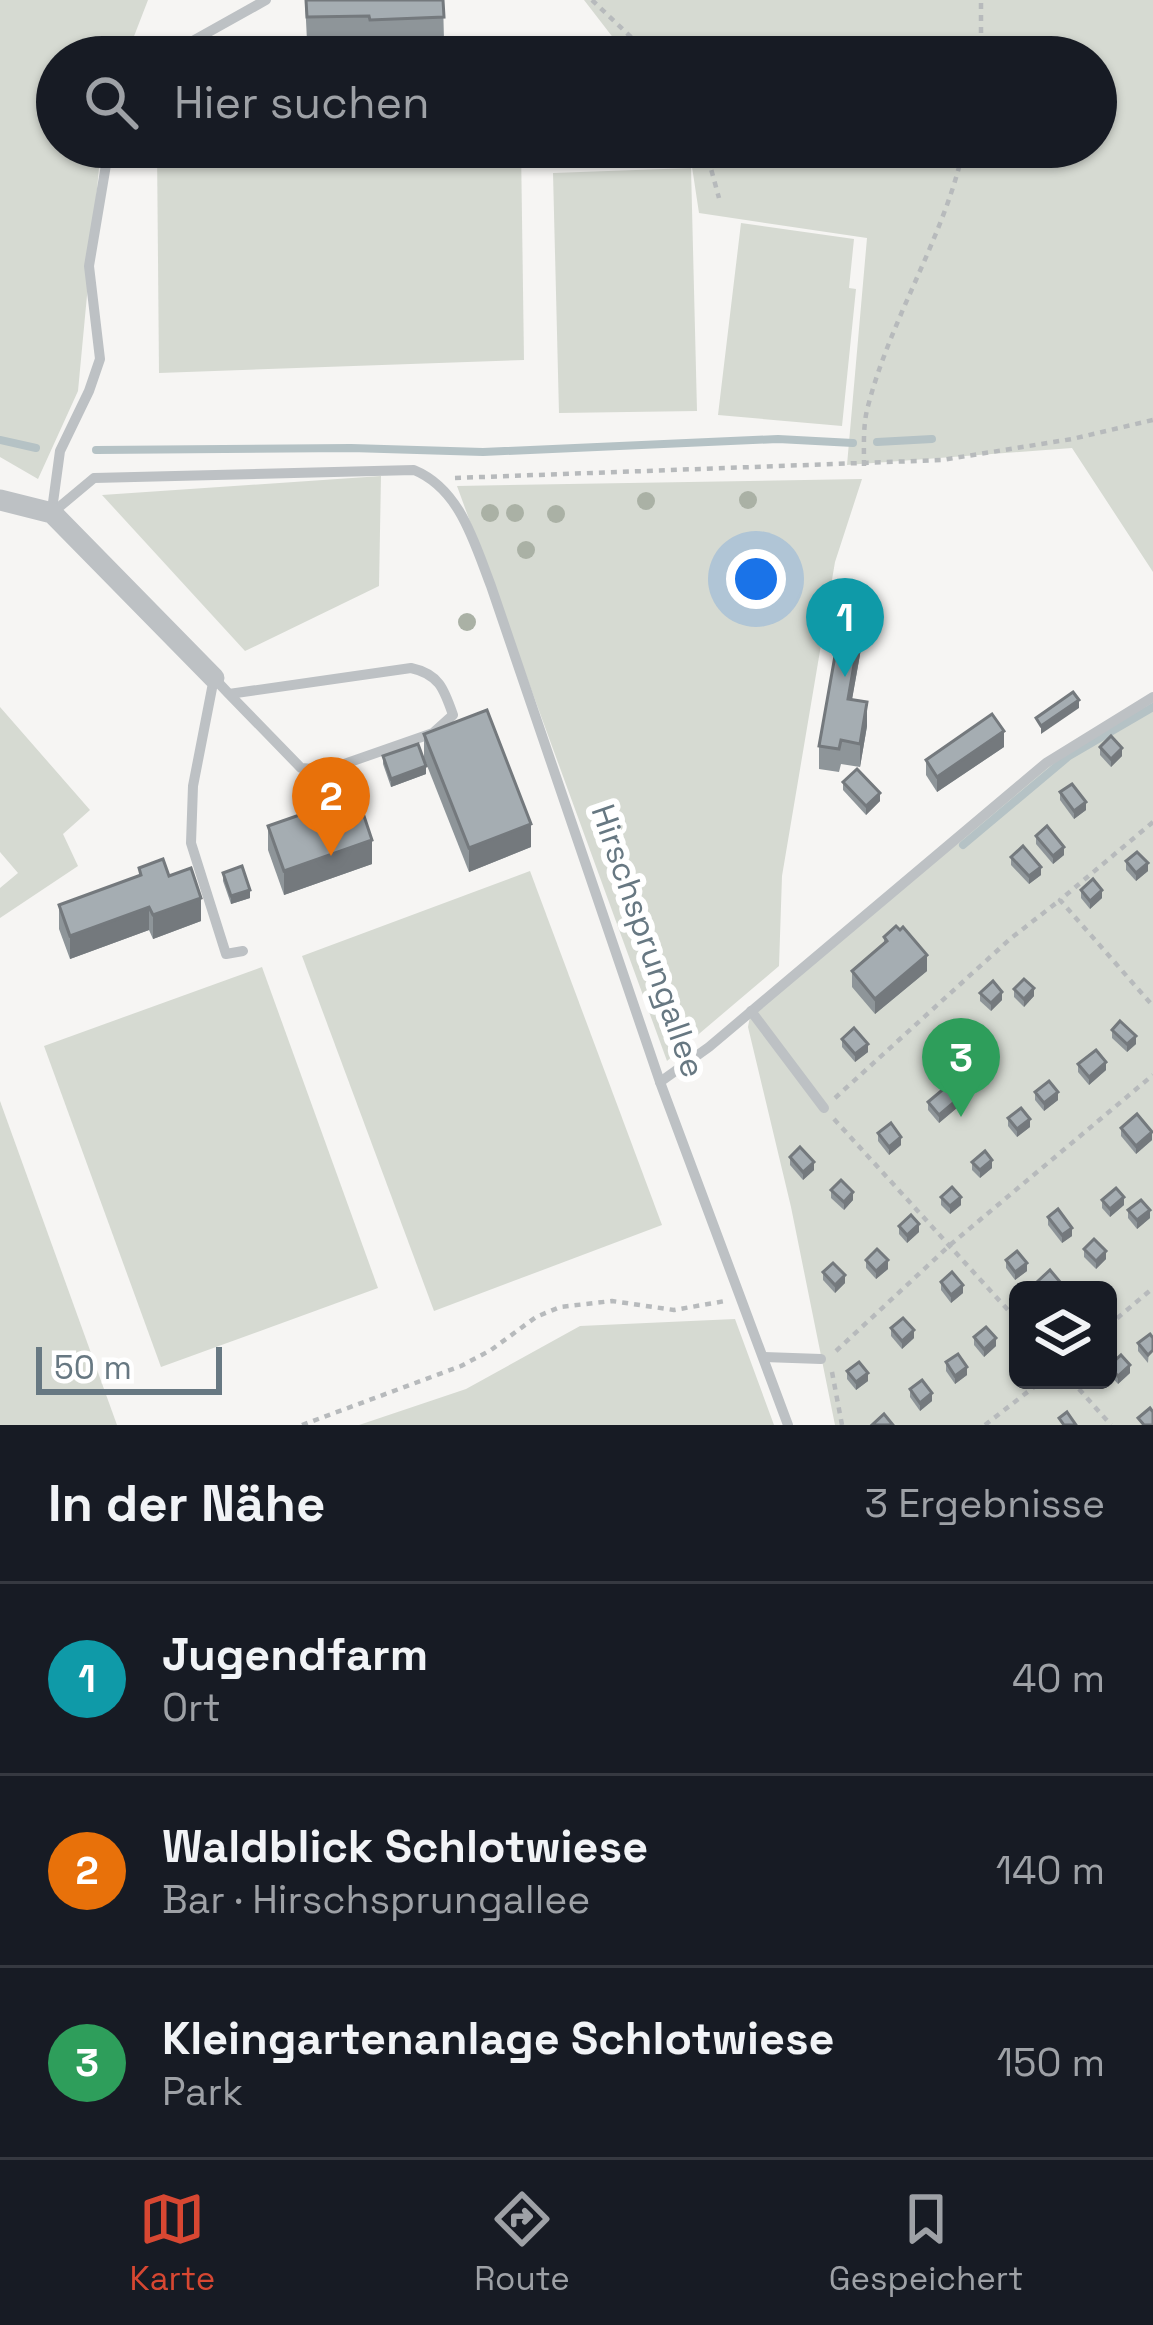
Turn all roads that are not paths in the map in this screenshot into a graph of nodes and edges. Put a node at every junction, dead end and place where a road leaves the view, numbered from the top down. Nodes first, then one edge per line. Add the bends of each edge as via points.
1 (266, 0) edge
2 (202, 36) edge
3 (105, 168) edge
4 (0, 500) edge
5 (52, 513) junction
6 (222, 686) junction
7 (1153, 697) edge
8 (243, 951) dead end
9 (751, 1011) junction
10 (660, 1082) junction
11 (824, 1108) road end
12 (764, 1357) junction
13 (825, 1358) road end
14 (788, 1425) edge

1 - 2 lane
3 - 5 lane via 89,266 100,359 60,451
4 - 5 street
5 - 6 street
5 - 10 lane, Hirschsprungallee via 94,478 414,470 438,483 466,522 491,586
6 - 6 lane via 411,668 442,684 453,715 433,733 326,770 301,768
6 - 8 lane via 193,786 191,843 226,953
7 - 9 lane via 1046,763
9 - 10 lane
9 - 11 lane
10 - 12 lane, Hirschsprungallee
12 - 13 lane
12 - 14 lane, Hirschsprungallee

